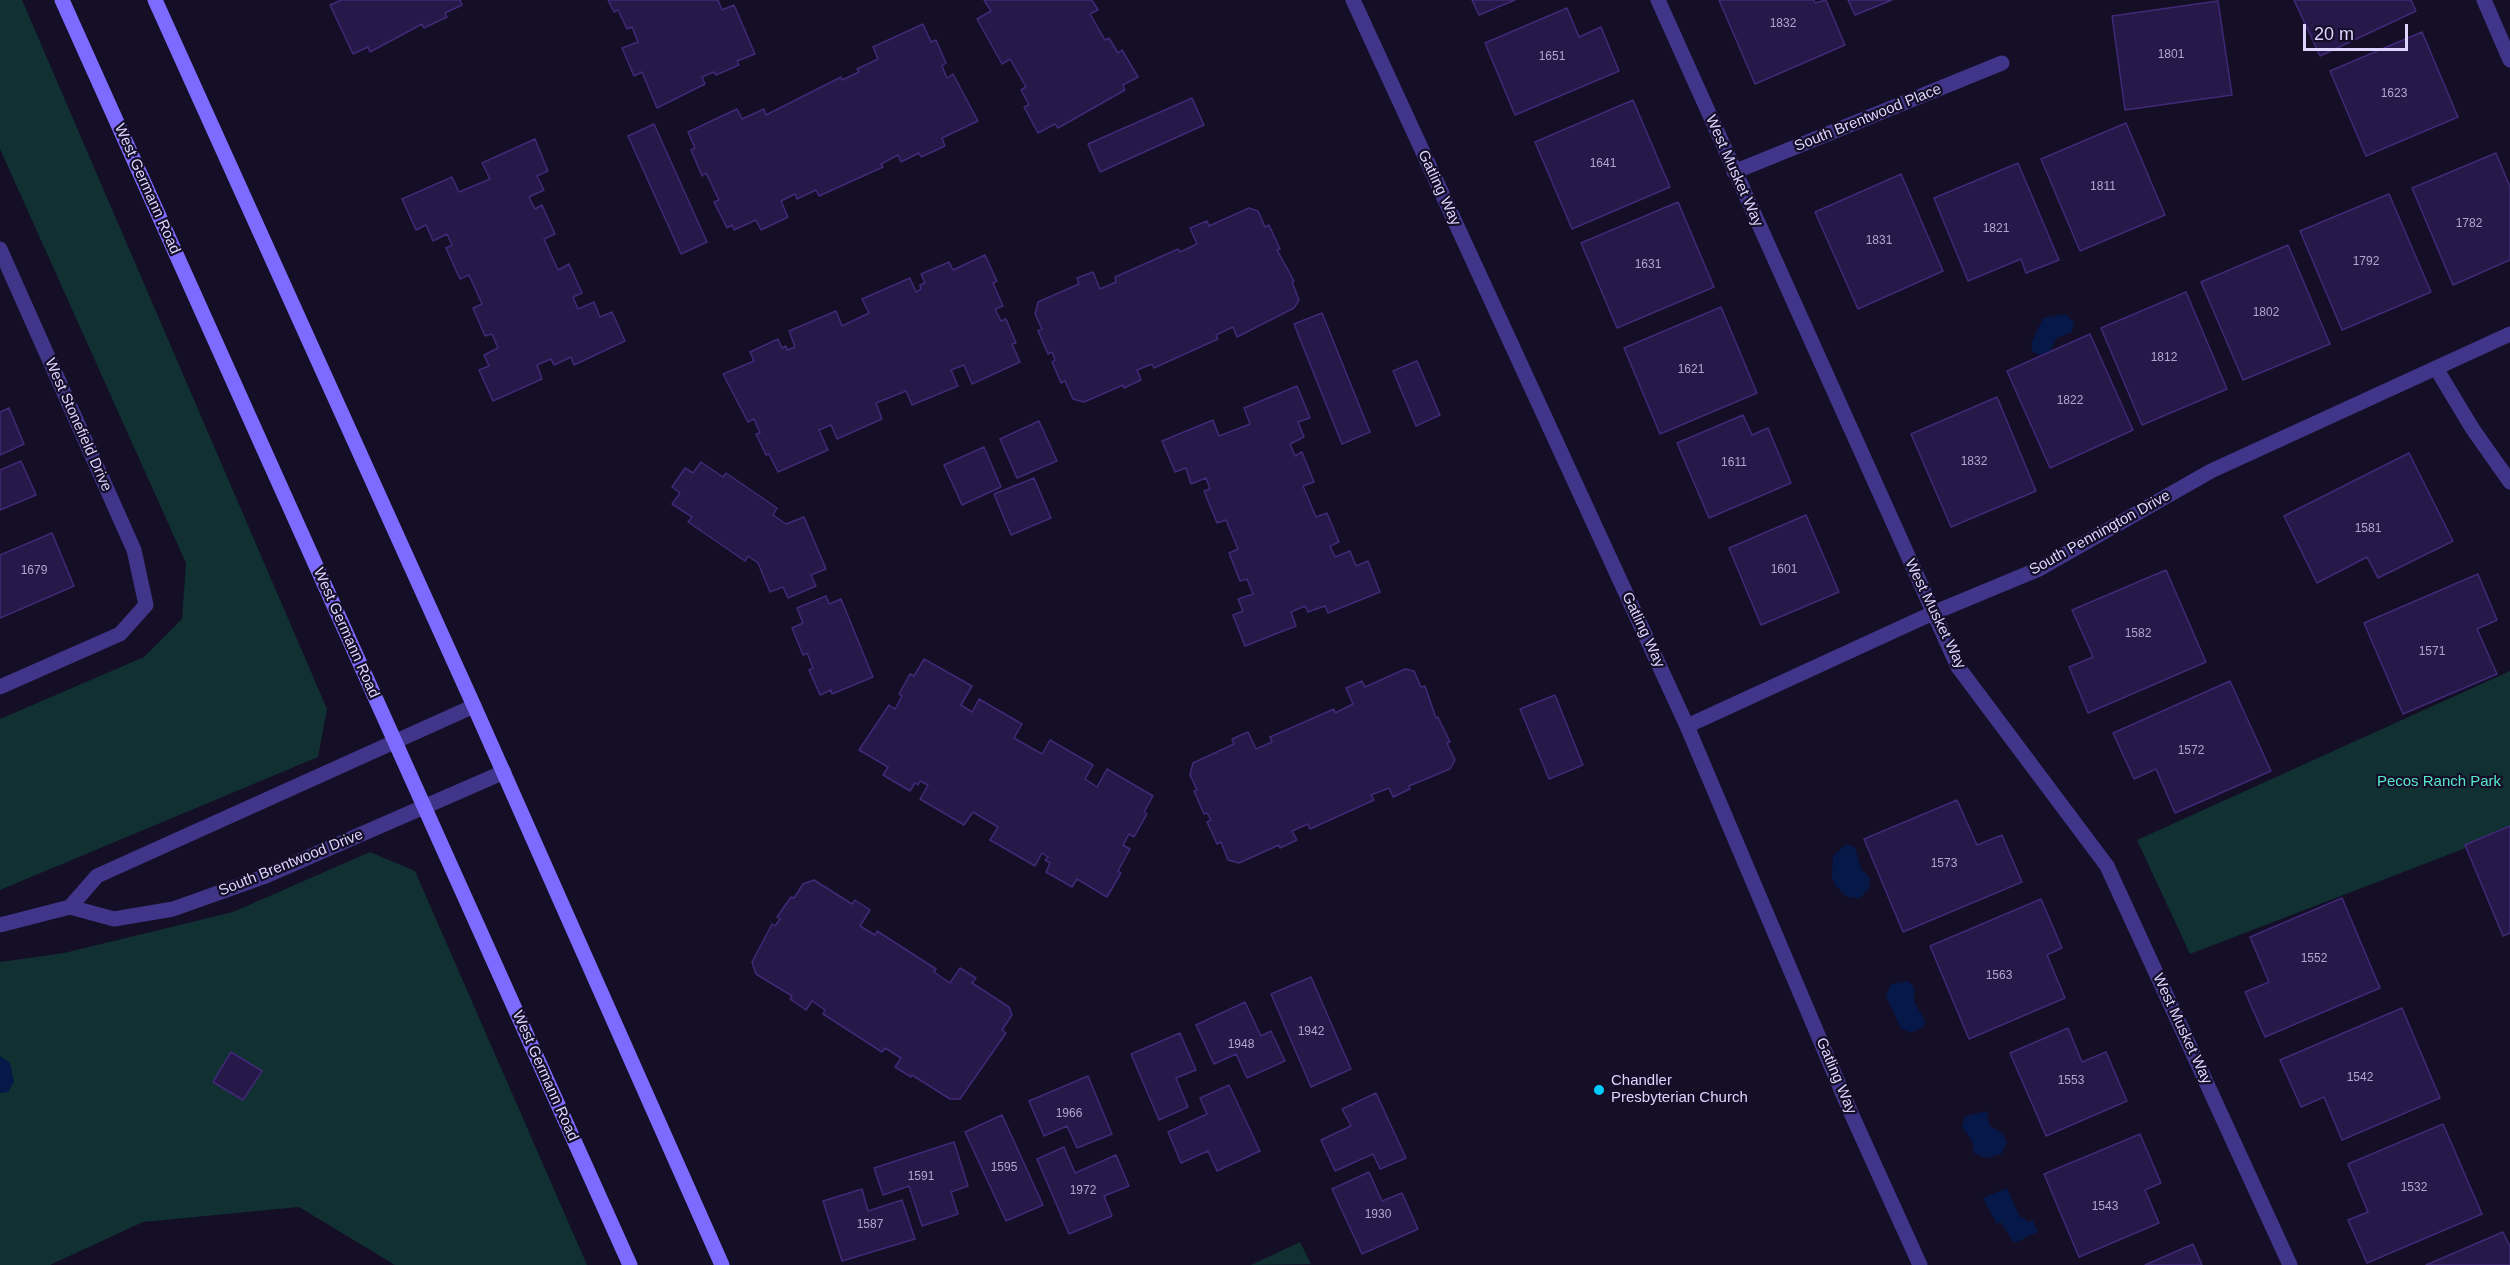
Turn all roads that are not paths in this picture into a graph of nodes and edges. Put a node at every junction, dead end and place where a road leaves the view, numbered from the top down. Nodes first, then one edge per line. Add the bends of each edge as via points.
1 (62, 0) edge
2 (155, 0) edge
3 (1353, 0) edge
4 (1658, 0) edge
5 (2484, 0) edge
6 (2510, 60) edge
7 (2002, 63) dead end
8 (1734, 172) junction
9 (0, 249) edge
10 (2510, 334) edge
11 (2436, 368) junction
12 (2510, 482) edge
13 (1933, 613) junction
14 (0, 687) edge
15 (474, 706) junction
16 (1687, 726) junction
17 (394, 742) junction
18 (504, 772) junction
19 (424, 807) junction
20 (70, 907) junction
21 (0, 925) edge
22 (630, 1265) edge
23 (722, 1265) edge
24 (1920, 1265) edge
25 (2290, 1265) edge

1 - 17 main road, West Germann Road
2 - 15 main road
3 - 16 street, Gatling Way
4 - 8 street, West Musket Way
5 - 6 street
7 - 8 street, South Brentwood Place
8 - 13 street, West Musket Way
9 - 14 street, West Stonefield Drive via 134,550 146,605 120,634
10 - 11 street, South Pennington Drive
11 - 12 street
11 - 13 street, South Pennington Drive via 2211,471 2039,569
13 - 16 street, South Pennington Drive
13 - 25 street, West Musket Way via 1958,667 2107,866
15 - 17 street
15 - 18 main road
16 - 24 street, Gatling Way via 1851,1113
17 - 19 main road, West Germann Road
17 - 20 street via 97,876
18 - 19 street, South Brentwood Drive
18 - 23 main road
19 - 20 street, South Brentwood Drive via 263,877 173,909 114,919
19 - 22 main road, West Germann Road
20 - 21 street, South Brentwood Drive

